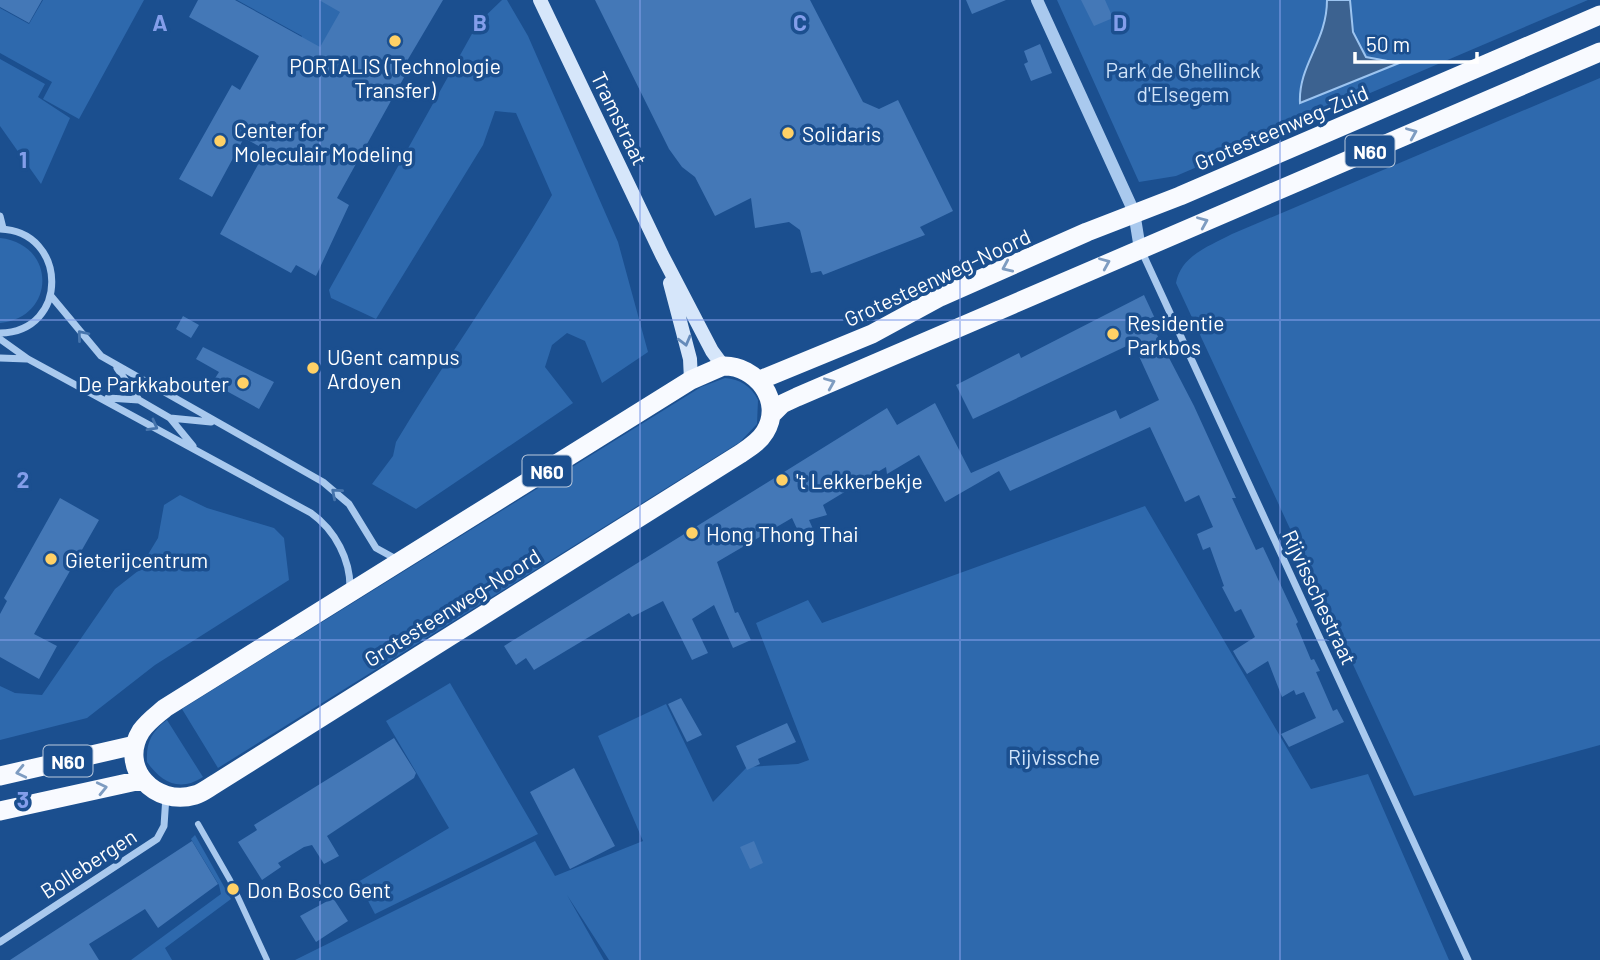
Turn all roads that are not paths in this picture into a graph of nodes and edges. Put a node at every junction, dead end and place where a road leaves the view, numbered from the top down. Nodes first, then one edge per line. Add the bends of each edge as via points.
1 (540, 0) edge
2 (1037, 0) edge
3 (1600, 15) edge
4 (1600, 52) edge
5 (1133, 212) junction
6 (0, 216) edge
7 (1, 229) edge
8 (1140, 249) junction
9 (662, 254) junction
10 (51, 296) junction
11 (0, 333) edge
12 (0, 339) edge
13 (0, 358) edge
14 (28, 359) junction
15 (115, 365) junction
16 (723, 366) junction
17 (691, 380) junction
18 (760, 380) junction
19 (103, 398) junction
20 (139, 400) junction
21 (771, 415) junction
22 (170, 418) junction
23 (216, 422) junction
24 (195, 449) junction
25 (404, 561) junction
26 (349, 596) junction
27 (135, 745) junction
28 (0, 776) edge
29 (141, 780) junction
30 (166, 795) junction
31 (0, 811) edge
32 (198, 824) dead end
33 (0, 942) edge
34 (267, 960) edge
35 (1468, 960) edge

1 - 9 main road, Tramstraat
2 - 5 street
3 - 5 highway, Grotesteenweg-Zuid / N60 via 1192,191
8 -> 4 highway, N60
5 - 8 street
5 -> 18 highway, Grotesteenweg-Noord / N60 via 940,297 872,334
6 - 7 street
7 - 10 street via 32,240 43,250 50,265
21 -> 8 highway, Grotesteenweg-Noord / N60 via 797,397
8 - 35 street, Rijvisschestraat
9 - 16 main road, Tramstraat
9 -> 17 main road, Tramstraat
10 - 11 street via 39,317 26,327
15 -> 10 street via 79,332
12 - 14 street
13 - 14 street
14 - 19 street
15 - 20 street
15 - 23 street
16 - 17 highway, N60
16 - 18 highway via 741,368
17 - 25 highway, N60
18 - 21 highway via 770,400
19 - 20 street
19 -> 24 street
20 - 22 street
21 - 30 highway, Grotesteenweg-Noord / N60 via 764,433 740,454 215,784 195,795
22 - 23 street
22 - 24 street
25 -> 23 street via 376,548 349,504 323,482
24 - 26 street via 320,519 348,564
25 - 26 highway, N60
26 - 27 highway, N60 via 165,708 148,722
27 -> 28 highway, N60
27 - 29 highway via 135,766
29 - 30 highway
31 -> 29 highway, N60
30 - 33 street, Bollebergen via 164,825 157,839
32 - 34 street

